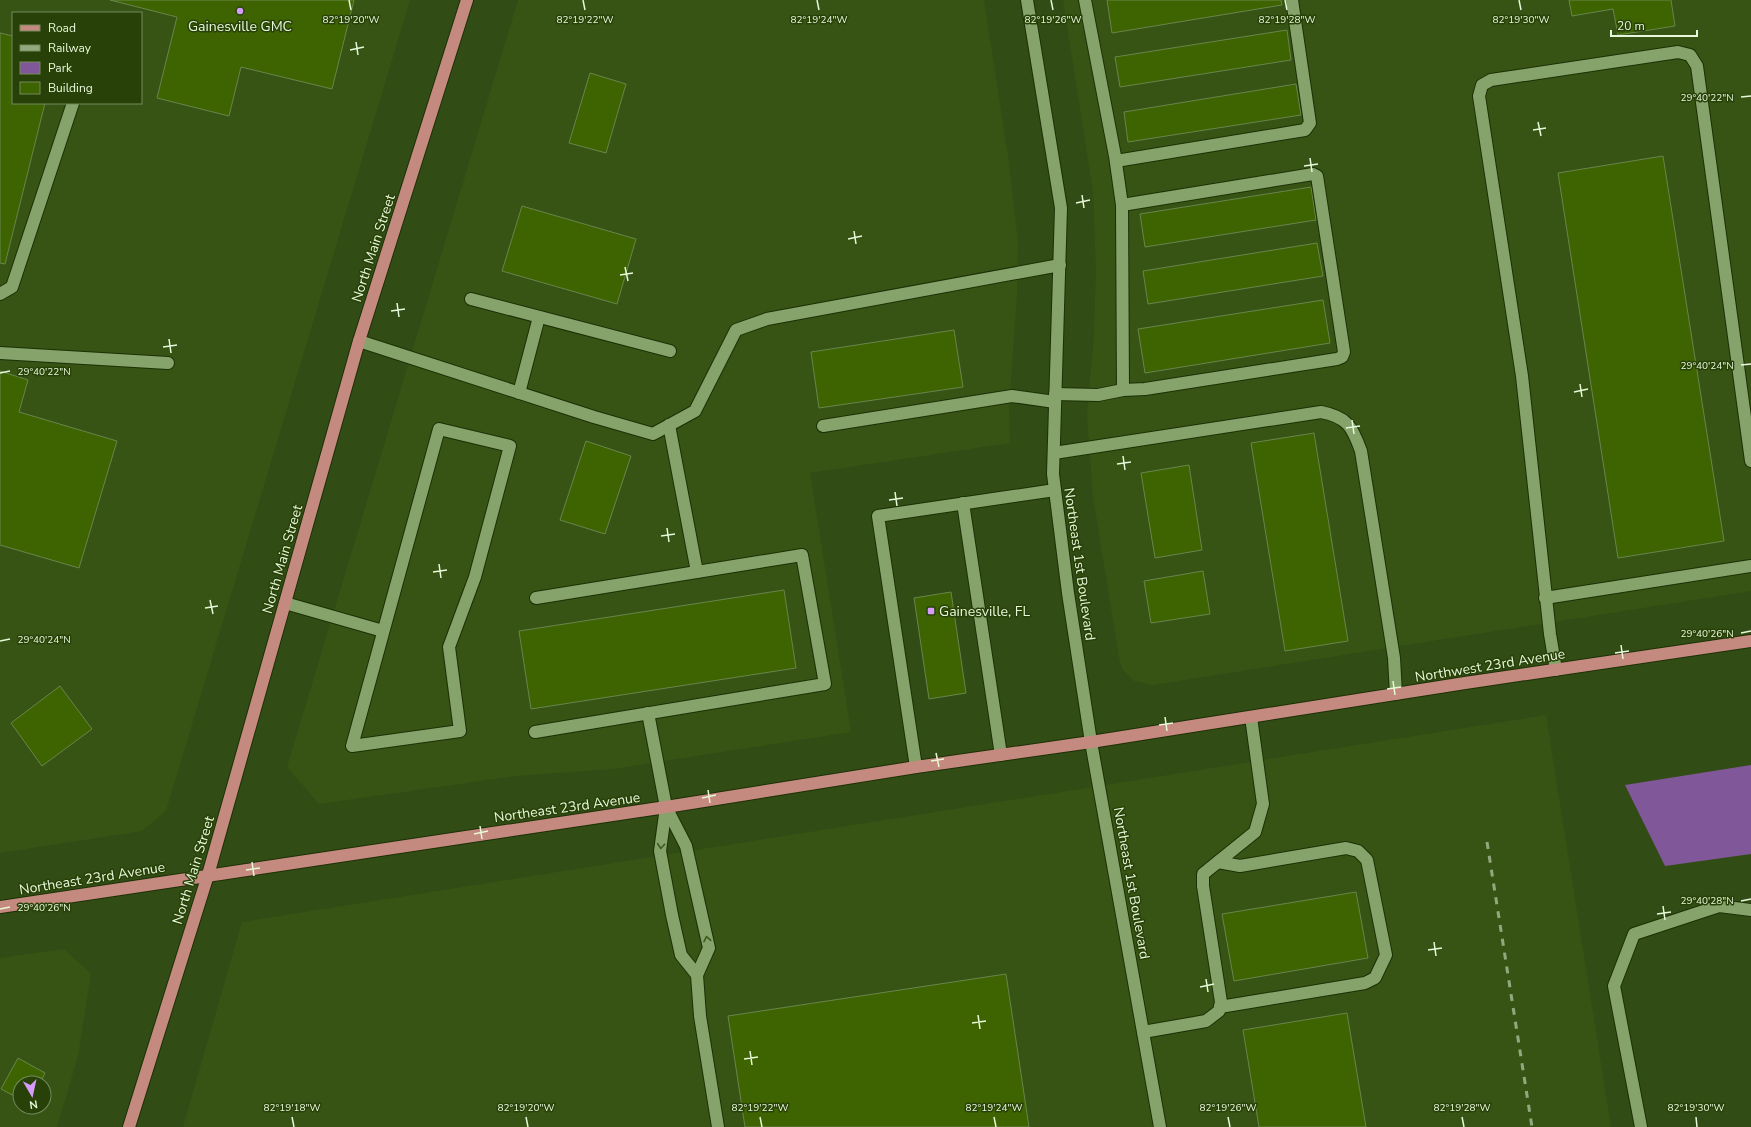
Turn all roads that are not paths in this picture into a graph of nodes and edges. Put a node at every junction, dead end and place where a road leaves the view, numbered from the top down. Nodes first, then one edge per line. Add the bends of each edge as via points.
1 (466, 0) edge
2 (1027, 0) edge
3 (1085, 0) edge
4 (1292, 0) edge
5 (73, 104) edge
6 (1116, 161) junction
7 (1122, 205) junction
8 (1060, 264) junction
9 (0, 294) edge
10 (471, 299) dead end
11 (539, 317) junction
12 (359, 341) junction
13 (670, 351) dead end
14 (0, 353) edge
15 (168, 363) dead end
16 (1123, 390) junction
17 (519, 393) junction
18 (1055, 398) junction
19 (669, 425) junction
20 (823, 426) dead end
21 (1054, 453) junction
22 (1751, 461) edge
23 (1055, 490) junction
24 (963, 503) junction
25 (1751, 566) edge
26 (697, 572) junction
27 (536, 598) dead end
28 (1546, 598) junction
29 (285, 603) junction
30 (383, 631) junction
31 (1751, 641) edge
32 (1556, 670) junction
33 (1396, 694) junction
34 (648, 713) junction
35 (1251, 717) junction
36 (535, 732) dead end
37 (1091, 742) junction
38 (1001, 755) junction
39 (916, 767) junction
40 (666, 807) junction
41 (1218, 862) junction
42 (208, 875) junction
43 (0, 907) edge
44 (1751, 910) edge
45 (697, 975) junction
46 (1220, 1007) junction
47 (1143, 1032) junction
48 (129, 1127) edge
49 (718, 1127) edge
50 (1160, 1127) edge
51 (1641, 1127) edge

1 - 12 main road, North Main Street
2 - 8 street, Northeast 1st Boulevard via 1061,208
3 - 6 street
4 - 6 street via 1310,123 1305,130
5 - 9 street via 12,287
6 - 7 street
7 - 16 street
7 - 16 street via 1313,174 1317,176 1344,352 1342,357 1337,359 1145,389
8 - 18 street, Northeast 1st Boulevard
8 - 19 street via 767,319 736,330 695,411
10 - 11 street
11 - 13 street
11 - 17 street
12 - 17 street
12 - 29 main road, North Main Street
14 - 15 street
16 - 18 street via 1098,396
17 - 19 street via 653,434
18 - 20 street via 1012,396
18 - 21 street, Northeast 1st Boulevard
19 - 26 street
21 - 23 street, Northeast 1st Boulevard
21 - 33 street via 1321,412 1335,414 1345,420 1354,433 1361,451 1394,658
22 - 28 street via 1697,66 1690,55 1678,52 1491,80 1482,85 1479,96 1522,376
23 - 24 street
23 - 37 street, Northeast 1st Boulevard
24 - 38 street
24 - 39 street via 878,516
25 - 28 street
26 - 27 street
26 - 34 street via 802,555 825,684
28 - 32 street
29 - 30 street
29 - 42 main road, North Main Street
30 - 30 street via 439,430 510,446 475,577 449,647 460,731 352,746
31 - 32 main road, Northwest 23rd Avenue
32 - 33 main road, Northwest 23rd Avenue
33 - 35 main road, Northwest 23rd Avenue
34 - 36 street
34 - 40 street
35 - 37 main road, Northwest 23rd Avenue
35 - 41 street via 1264,804 1255,832
37 - 38 main road, Northeast 23rd Avenue
37 - 47 street, Northeast 1st Boulevard
38 - 39 main road, Northeast 23rd Avenue
39 - 40 main road, Northeast 23rd Avenue
40 - 42 main road, Northeast 23rd Avenue
40 -> 45 street via 660,850 681,955
45 -> 40 street via 709,948 686,846
41 - 46 street via 1203,874 1203,886
41 - 46 street via 1240,866 1346,848 1358,851 1367,860 1386,955 1375,978 1365,983
42 - 43 main road, Northeast 23rd Avenue
42 - 48 main road, North Main Street
44 - 51 street via 1718,906 1634,934 1614,986
45 - 49 street via 700,1016
46 - 47 street via 1219,1011 1206,1021
47 - 50 street, Northeast 1st Boulevard

